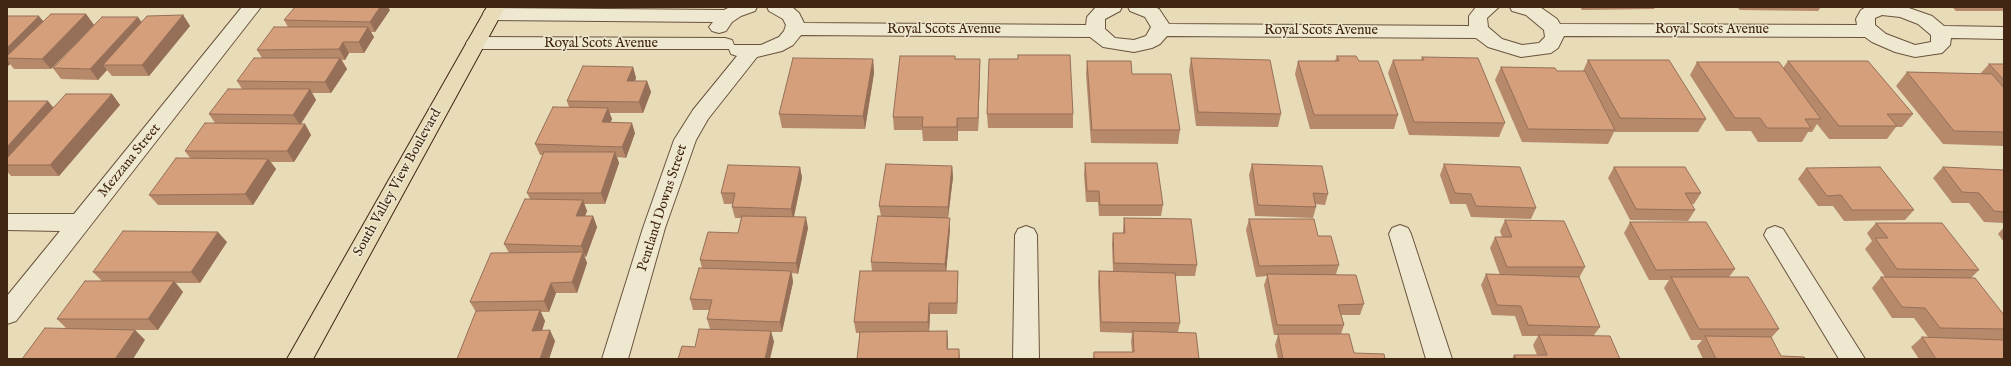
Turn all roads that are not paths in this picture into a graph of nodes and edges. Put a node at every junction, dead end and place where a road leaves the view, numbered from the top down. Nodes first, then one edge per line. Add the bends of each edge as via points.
1 (252, 7) edge
2 (748, 7) edge
3 (776, 7) edge
4 (1113, 7) edge
5 (1137, 7) edge
6 (1490, 7) edge
7 (1519, 7) edge
8 (1881, 8) edge
9 (494, 10) edge
10 (619, 15) junction
11 (728, 16) junction
12 (794, 29) junction
13 (1160, 30) junction
14 (1554, 30) junction
15 (1095, 31) junction
16 (1870, 31) junction
17 (1482, 32) junction
18 (1939, 32) junction
19 (2004, 33) edge
20 (476, 43) junction
21 (607, 44) junction
22 (725, 44) junction
23 (751, 52) junction
24 (7, 222) edge
25 (81, 223) junction
26 (1400, 234) dead end
27 (1026, 235) dead end
28 (1775, 235) dead end
29 (7, 314) edge
30 (300, 359) edge
31 (615, 359) edge
32 (1026, 359) edge
33 (1439, 359) edge
34 (1852, 359) edge

1 - 25 street, Mezzana Street
2 - 11 street
3 - 12 street via 792,17
4 - 15 street via 1096,17
5 - 13 street via 1152,13 1158,20
6 - 17 street via 1478,16 1477,22
7 - 14 street via 1542,17
8 - 16 street via 1868,14 1865,19
8 - 18 street via 1924,20
9 - 10 street, Royal Scots Avenue
9 - 20 main road, South Valley View Boulevard
10 - 11 street, Royal Scots Avenue
10 - 21 street
11 - 22 street via 719,26 718,33
12 - 15 street, Royal Scots Avenue
12 - 23 street via 786,41 775,47
13 - 15 street via 1153,40 1134,46 1110,43
13 - 17 street, Royal Scots Avenue
14 - 16 street, Royal Scots Avenue
14 - 17 street via 1555,37 1551,44 1544,49 1533,51 1507,48 1495,43
16 - 18 street via 1889,44 1915,51 1935,49 1942,39
18 - 19 street
20 - 21 street, Royal Scots Avenue
20 - 30 main road, South Valley View Boulevard
21 - 22 street, Royal Scots Avenue
22 - 23 street via 740,51
23 - 31 street, Pentland Downs Street via 700,115 685,140 654,228
24 - 25 street
25 - 29 street, Mezzana Street
26 - 33 street
27 - 32 street
28 - 34 street

